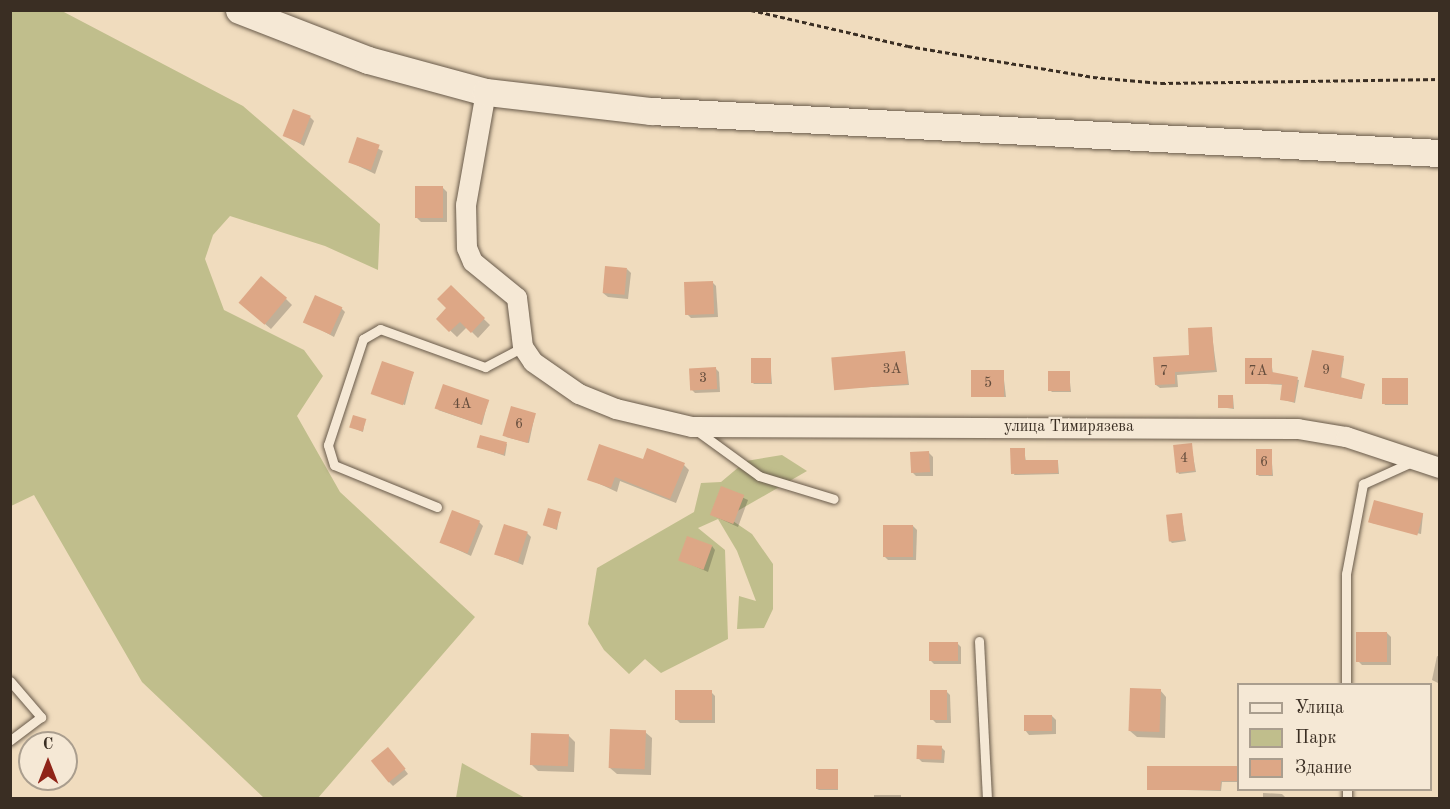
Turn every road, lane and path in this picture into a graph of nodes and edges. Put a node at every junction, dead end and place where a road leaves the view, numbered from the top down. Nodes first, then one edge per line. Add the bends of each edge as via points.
1 (239, 10) edge
2 (751, 10) edge
3 (1440, 79) edge
4 (486, 92) junction
5 (1440, 153) edge
6 (523, 347) junction
7 (692, 427) junction
8 (1417, 460) junction
9 (1440, 468) edge
10 (834, 499) dead end
11 (437, 507) dead end
12 (979, 641) dead end
13 (10, 681) edge
14 (1346, 683) edge
15 (10, 740) edge
16 (987, 798) edge

1 - 4 main road via 368,60
2 - 3 path via 908,46 1093,77 1161,83
4 - 5 main road via 651,111
4 - 6 street via 466,205 467,248 473,262 517,298
6 - 7 street, улица Тимирязева via 549,376 579,394 616,409
6 - 11 lane via 485,368 380,329 363,339 327,445 334,465
7 - 8 street, улица Тимирязева via 1298,429 1346,437
7 - 10 lane via 759,476
8 - 9 street, улица Тимирязева
8 - 14 lane via 1363,484 1346,574
12 - 16 lane
13 - 15 lane via 41,717

